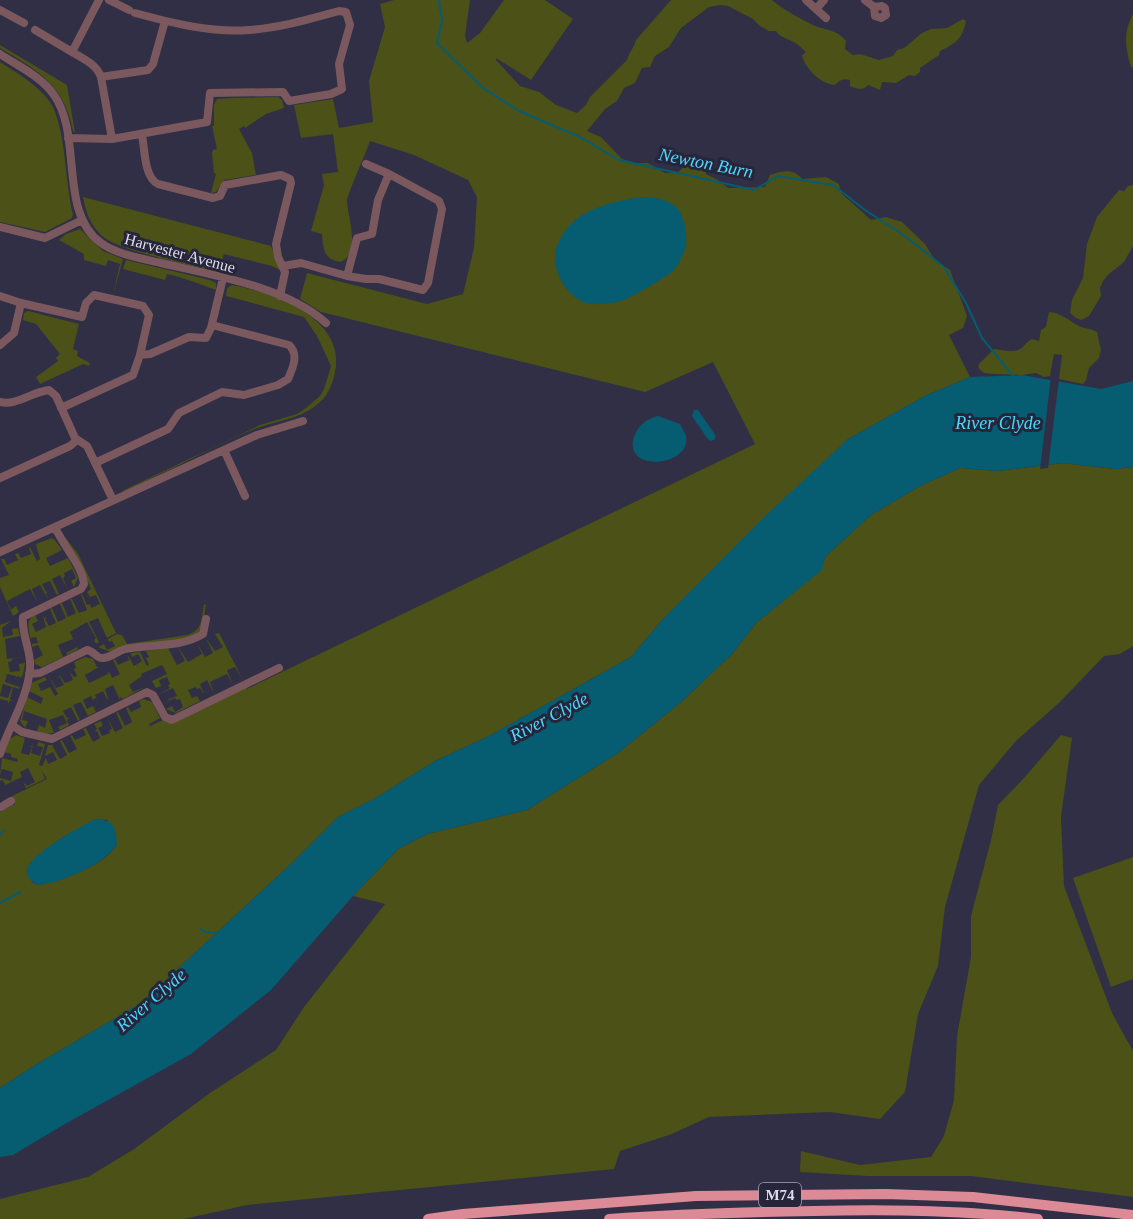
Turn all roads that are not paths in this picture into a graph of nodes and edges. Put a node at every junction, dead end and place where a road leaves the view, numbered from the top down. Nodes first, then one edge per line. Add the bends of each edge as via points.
1 (99, 0) edge
2 (109, 0) edge
3 (806, 0) edge
4 (824, 0) edge
5 (865, 0) edge
6 (874, 7) dead end
7 (816, 9) junction
8 (0, 11) edge
9 (826, 18) dead end
10 (165, 21) junction
11 (24, 23) dead end
12 (35, 30) dead end
13 (72, 52) junction
14 (0, 54) edge
15 (101, 77) junction
16 (142, 135) junction
17 (68, 138) junction
18 (112, 139) junction
19 (366, 164) dead end
20 (389, 174) junction
21 (82, 220) junction
22 (0, 227) edge
23 (284, 266) junction
24 (347, 276) junction
25 (223, 278) junction
26 (0, 296) edge
27 (280, 296) junction
28 (21, 303) junction
29 (326, 323) dead end
30 (212, 325) junction
31 (0, 345) edge
32 (140, 355) junction
33 (0, 402) edge
34 (61, 408) junction
35 (303, 421) dead end
36 (77, 440) junction
37 (224, 450) junction
38 (95, 463) junction
39 (0, 478) edge
40 (245, 496) dead end
41 (113, 500) junction
42 (55, 527) junction
43 (0, 552) edge
44 (206, 619) dead end
45 (279, 668) dead end
46 (29, 674) junction
47 (12, 725) junction
48 (0, 754) edge
49 (11, 801) dead end
50 (0, 807) edge
51 (975, 1213) junction
52 (1133, 1215) edge
53 (428, 1219) edge
54 (609, 1219) edge
55 (1012, 1219) edge
56 (1038, 1219) edge

1 - 13 street
2 - 10 street via 132,12
3 - 7 street
4 - 7 street
5 - 6 street
7 - 9 street
8 - 11 street
10 - 15 street via 148,70
10 - 16 street via 210,29 248,30 346,12 350,26 339,64 342,89 289,101 283,92 210,93 207,122
12 - 13 street
13 - 15 street via 94,65
14 - 17 street, Harvester Avenue via 55,96
15 - 18 street
16 - 18 street
16 - 23 street via 149,175 159,184 213,198 220,196 225,185 288,177 291,183 276,244
17 - 18 street
17 - 21 street, Harvester Avenue
19 - 20 street
20 - 24 street via 378,200 372,234 357,238
20 - 24 street via 439,201 442,209 428,283 418,290 379,279
21 - 22 street via 45,238
21 - 25 street, Harvester Avenue via 101,243 116,251
23 - 24 street via 301,263
23 - 27 street
25 - 27 street, Harvester Avenue
25 - 30 street
26 - 28 street
27 - 29 street, Harvester Avenue via 307,308
28 - 31 street via 14,333
28 - 32 street via 82,317 86,303 94,296 143,306 149,315
30 - 32 street via 204,339 188,338
30 - 38 street via 289,345 295,355 288,379 244,395 222,392 178,413 168,429
32 - 34 street via 133,375
33 - 34 street via 12,403 49,390
34 - 36 street
35 - 37 street
36 - 38 street via 87,446
36 - 39 street
37 - 40 street
37 - 41 street
38 - 41 street
41 - 42 street
42 - 43 street
42 - 46 street via 84,584 23,618
44 - 46 street via 203,633 192,639 125,649 103,658 87,650 40,673
45 - 47 street via 172,720 165,717 153,694 147,692 52,739 22,732
46 - 47 street
47 - 48 street
49 - 50 street
51 - 54 highway, M74 via 887,1209 697,1212
51 - 55 highway
51 - 56 highway, M74
52 - 53 highway, M74 via 985,1198 886,1194 696,1196

